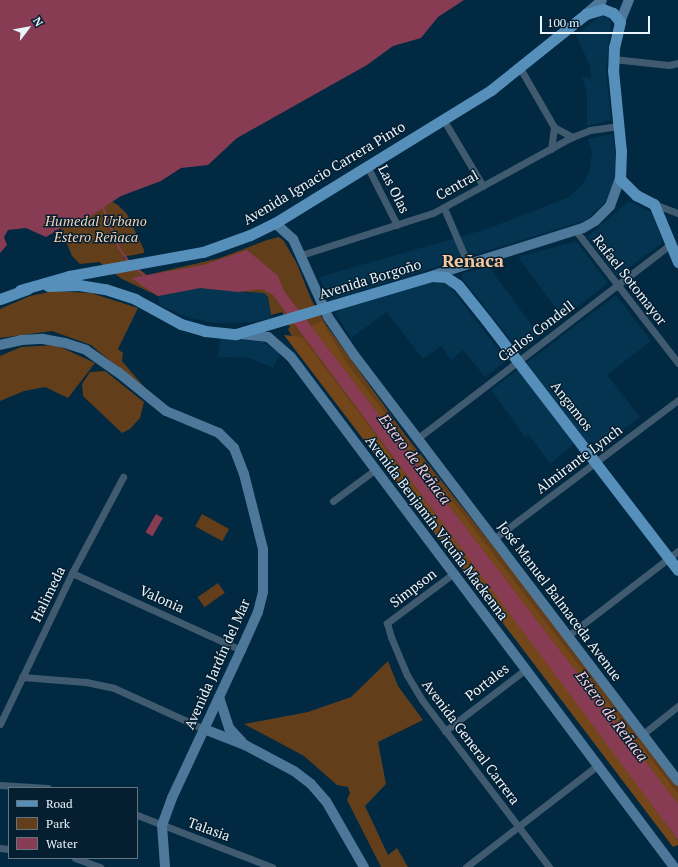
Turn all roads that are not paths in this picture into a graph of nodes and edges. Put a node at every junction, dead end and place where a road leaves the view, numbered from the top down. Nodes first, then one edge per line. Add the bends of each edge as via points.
1 (602, 0) edge
2 (630, 0) edge
3 (586, 14) junction
4 (620, 22) junction
5 (613, 60) junction
6 (678, 63) edge
7 (520, 68) junction
8 (443, 119) junction
9 (619, 126) junction
10 (554, 127) junction
11 (572, 137) junction
12 (551, 149) junction
13 (367, 166) junction
14 (620, 179) junction
15 (483, 186) junction
16 (654, 204) junction
17 (444, 208) junction
18 (678, 213) edge
19 (275, 222) junction
20 (398, 225) junction
21 (576, 231) junction
22 (671, 244) junction
23 (301, 255) junction
24 (678, 262) edge
25 (468, 264) junction
26 (115, 268) junction
27 (432, 276) junction
28 (618, 285) junction
29 (105, 288) junction
30 (20, 290) junction
31 (0, 299) edge
32 (324, 308) junction
33 (236, 334) junction
34 (0, 345) edge
35 (518, 361) junction
36 (678, 363) edge
37 (678, 400) edge
38 (418, 438) junction
39 (597, 462) junction
40 (376, 469) junction
41 (123, 477) dead end
42 (333, 501) dead end
43 (495, 538) junction
44 (674, 555) edge
45 (678, 570) edge
46 (72, 573) junction
47 (454, 573) junction
48 (387, 624) joint
49 (569, 635) junction
50 (241, 650) junction
51 (526, 669) junction
52 (22, 677) junction
53 (219, 697) junction
54 (678, 706) edge
55 (0, 724) edge
56 (204, 729) junction
57 (445, 731) junction
58 (643, 734) junction
59 (245, 745) junction
60 (598, 765) junction
61 (678, 781) edge
62 (0, 785) edge
63 (32, 787) edge
64 (138, 815) edge
65 (162, 825) junction
66 (518, 827) junction
67 (78, 859) edge
68 (671, 866) edge
69 (100, 867) edge
70 (165, 867) edge
71 (272, 867) edge
72 (364, 867) edge
73 (466, 867) edge
74 (549, 867) edge

1 - 3 main road
2 - 4 main road, Avenida Borgoño
3 - 4 main road via 607,10 613,12
3 - 7 main road, Avenida Ignacio Carrera Pinto
4 - 5 main road, Avenida Borgoño
5 - 6 street via 669,65
5 - 9 main road, Avenida Borgoño
7 - 8 main road, Avenida Ignacio Carrera Pinto
7 - 10 street
8 - 13 main road, Avenida Ignacio Carrera Pinto
8 - 15 street
9 - 11 street, Central via 590,130
9 - 14 main road, Avenida Borgoño via 622,167
10 - 11 street
10 - 12 street
11 - 12 street, Central
12 - 15 street, Central
13 - 19 main road, Avenida Ignacio Carrera Pinto
13 - 20 street, Las Olas
14 - 16 main road via 636,195
14 - 21 main road, Avenida Borgoño via 616,193 605,212 595,221
15 - 17 street, Central
16 - 18 street
16 - 22 main road
17 - 20 street, Central
17 - 25 street
19 - 23 main road, José Manuel Balmaceda Avenue via 290,234
19 - 26 main road, Avenida Ignacio Carrera Pinto via 223,246 151,263
20 - 23 street, Central
21 - 25 main road, Avenida Borgoño
21 - 28 street, Rafael Sotomayor
22 - 24 main road
22 - 28 street, Carlos Condell
23 - 32 main road, José Manuel Balmaceda Avenue
25 - 27 main road, Avenida Borgoño
26 - 29 main road via 106,277
26 - 30 main road, Avenida Ignacio Carrera Pinto via 69,276
27 - 32 main road, Avenida Borgoño
27 - 35 main road, Angamos via 446,277 458,286
28 - 35 street, Carlos Condell
28 - 36 street, Rafael Sotomayor
29 - 30 main road, Avenida Borgoño via 64,285
29 - 33 main road, Avenida Borgoño via 135,299 181,324 205,331
30 - 31 main road, Avenida Borgoño
32 - 33 main road, Avenida Borgoño
32 - 38 main road, José Manuel Balmaceda Avenue via 354,355
33 - 40 main road, Avenida Benjamín Vicuña Mackenna via 268,337 285,349
34 - 50 main road, Avenida Jardín del Mar via 21,340 43,339 86,350 162,408 213,429 229,443 244,474 261,540 265,568 261,602
35 - 38 street, Carlos Condell
35 - 39 main road, Angamos
37 - 39 street, Almirante Lynch
38 - 43 main road, José Manuel Balmaceda Avenue
39 - 43 street, Almirante Lynch
39 - 44 main road, Angamos
40 - 42 street
40 - 47 main road, Avenida Benjamín Vicuña Mackenna
41 - 46 street, Halimeda
43 - 49 main road, José Manuel Balmaceda Avenue
44 - 45 main road, Angamos
44 - 49 street
46 - 50 street, Valonia
46 - 52 street, Halimeda
47 - 48 street, Simpson
47 - 51 main road, Avenida Benjamín Vicuña Mackenna
48 - 57 street, Avenida General Carrera via 407,675
49 - 58 main road, José Manuel Balmaceda Avenue
50 - 53 main road, Avenida Jardín del Mar
51 - 57 street, Portales
51 - 60 main road, Avenida Benjamín Vicuña Mackenna
52 - 55 street, Halimeda
52 - 56 street via 86,682 114,688
53 - 56 main road, Avenida Jardín del Mar
53 - 59 main road via 229,728
54 - 58 street
56 - 59 main road
56 - 65 main road, Avenida Jardín del Mar
57 - 66 street, Avenida General Carrera
58 - 61 main road, José Manuel Balmaceda Avenue
59 - 72 main road via 294,771 312,784 326,802
60 - 66 street
60 - 68 main road, Avenida Benjamín Vicuña Mackenna
62 - 63 street
64 - 65 street, Talasia
65 - 70 main road, Avenida Jardín del Mar
65 - 71 street, Talasia
66 - 73 street
66 - 74 street, Avenida General Carrera
67 - 69 street

